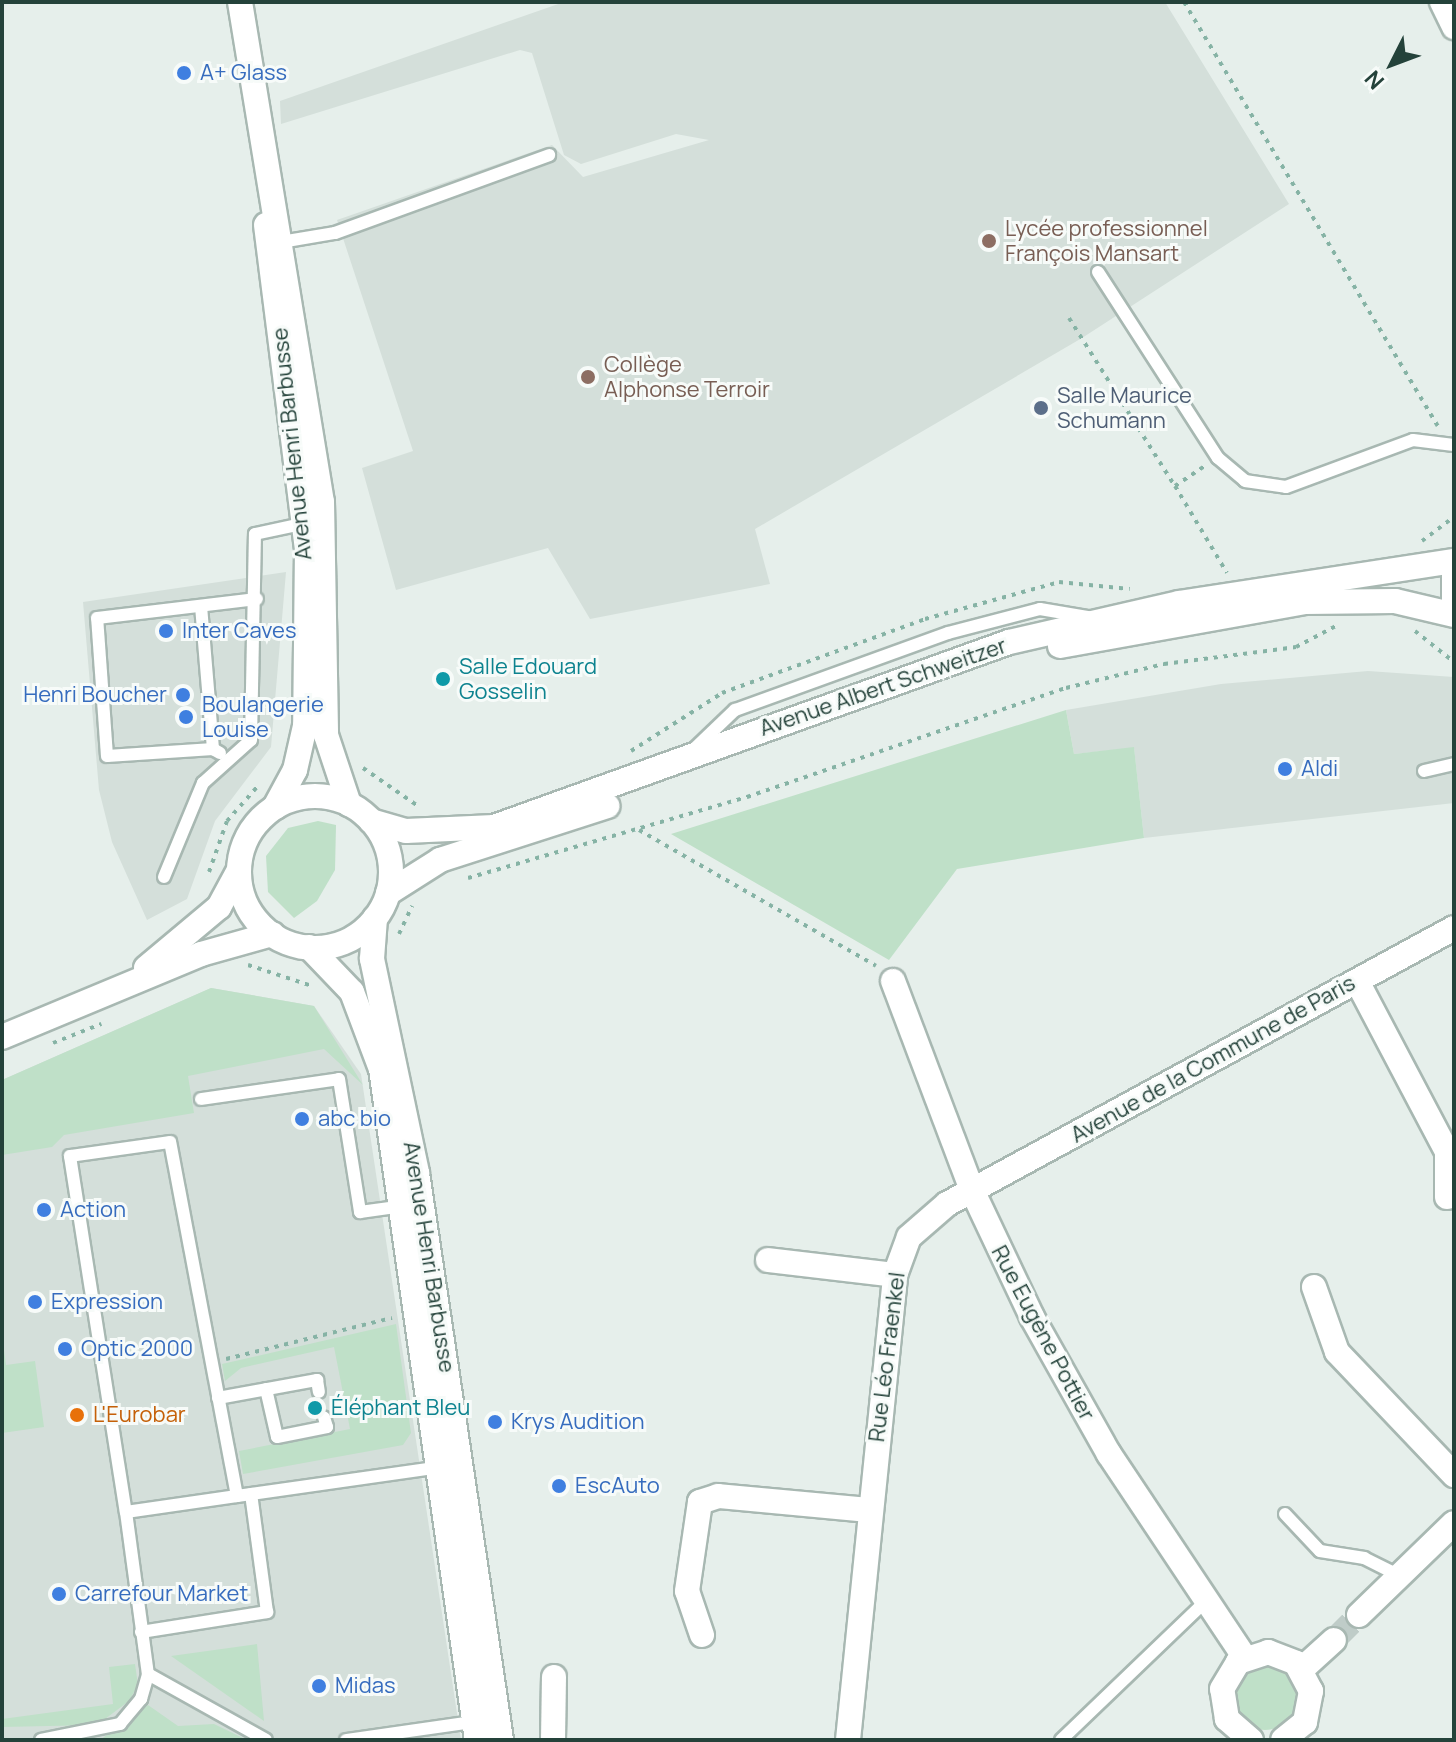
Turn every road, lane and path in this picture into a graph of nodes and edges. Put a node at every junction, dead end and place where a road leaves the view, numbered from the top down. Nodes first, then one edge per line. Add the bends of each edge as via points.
1 (240, 2) edge
2 (1184, 2) edge
3 (1442, 2) edge
4 (1454, 27) edge
5 (549, 155) dead end
6 (276, 243) junction
7 (1098, 272) dead end
8 (1069, 318) dead end
9 (1451, 443) edge
10 (1218, 458) junction
11 (1175, 486) junction
12 (1454, 517) edge
13 (315, 521) junction
14 (1415, 545) dead end
15 (1454, 561) edge
16 (1227, 573) dead end
17 (1454, 575) edge
18 (257, 599) junction
19 (1454, 605) edge
20 (201, 606) junction
21 (1454, 615) edge
22 (1348, 623) dead end
23 (1402, 626) dead end
24 (1454, 662) edge
25 (213, 749) junction
26 (230, 759) junction
27 (355, 761) dead end
28 (1454, 764) edge
29 (1424, 771) dead end
30 (260, 784) dead end
31 (349, 804) junction
32 (418, 806) dead end
33 (275, 807) junction
34 (371, 821) junction
35 (639, 830) junction
36 (239, 870) junction
37 (164, 877) dead end
38 (207, 879) dead end
39 (451, 882) dead end
40 (388, 893) junction
41 (423, 895) dead end
42 (375, 918) junction
43 (1454, 928) edge
44 (272, 934) junction
45 (397, 946) dead end
46 (309, 947) junction
47 (237, 960) dead end
48 (893, 981) joint
49 (1357, 981) junction
50 (121, 987) junction
51 (326, 990) dead end
52 (2, 1037) edge
53 (201, 1099) dead end
54 (972, 1190) junction
55 (1447, 1197) dead end
56 (411, 1205) junction
57 (768, 1260) dead end
58 (895, 1275) junction
59 (1314, 1287) dead end
60 (414, 1313) junction
61 (212, 1362) junction
62 (266, 1389) junction
63 (319, 1392) dead end
64 (218, 1398) junction
65 (324, 1417) dead end
66 (449, 1466) junction
67 (1454, 1475) edge
68 (251, 1494) junction
69 (237, 1496) junction
70 (870, 1510) junction
71 (126, 1512) junction
72 (1285, 1514) dead end
73 (1454, 1523) edge
74 (1400, 1576) junction
75 (1205, 1602) junction
76 (1359, 1615) tunnel mouth
77 (141, 1632) junction
78 (702, 1635) dead end
79 (1334, 1640) tunnel mouth
80 (1245, 1658) junction
81 (1302, 1669) junction
82 (148, 1674) junction
83 (554, 1677) dead end
84 (487, 1730) edge
85 (1298, 1736) edge
86 (41, 1740) edge
87 (266, 1740) edge
88 (346, 1740) edge
89 (553, 1740) edge
90 (848, 1740) edge
91 (1061, 1740) edge
92 (1251, 1740) edge

1 - 6 street, Avenue Henri Barbusse
2 - 9 path
3 - 4 street
5 - 6 lane via 343,230
6 - 13 street, Avenue Henri Barbusse
7 - 10 lane
8 - 11 path
9 - 10 lane via 1413,440 1274,489 1245,481
10 - 11 path
11 - 16 path
12 - 14 path
13 - 18 lane via 255,534
13 - 31 street, Avenue Henri Barbusse via 326,735
13 - 33 street, Avenue Henri Barbusse via 306,714 295,770
15 - 34 street, Avenue Albert Schweitzer via 1096,619 954,658 479,830 406,831
17 - 19 street
18 - 20 lane
18 - 26 lane via 255,724 251,740
20 - 25 lane
20 - 25 lane via 97,618 107,756
21 - 40 street, Avenue Albert Schweitzer via 1395,601 1304,602 1136,628 1012,658 536,834 440,860
22 - 35 path via 1296,647 1164,664 1066,688
23 - 24 path
25 - 26 lane
26 - 37 lane via 203,783
27 - 32 path
28 - 29 lane
30 - 38 path via 227,821
31 - 33 street via 315,796
31 - 34 street
33 - 36 street via 251,831
34 - 40 street via 389,858
35 - 39 path
35 - 48 path
36 - 44 street via 246,903
36 - 50 street via 210,916
40 - 42 street
41 - 45 path
42 - 46 street via 348,940
42 - 56 street, Avenue Henri Barbusse via 372,959
43 - 49 street, Avenue de la Commune de Paris
44 - 46 street
44 - 50 street
46 - 56 street, Avenue Henri Barbusse via 344,981 373,1040
47 - 51 path
48 - 54 street, Rue Eugène Pottier
49 - 54 street, Avenue de la Commune de Paris
49 - 55 street via 1447,1152
50 - 52 street
53 - 56 lane via 339,1079 360,1212
54 - 58 street, Rue Léo Fraenkel via 917,1227
54 - 75 street, Rue Eugène Pottier via 1083,1411
56 - 60 street, Avenue Henri Barbusse
56 - 66 street, Avenue Henri Barbusse
57 - 58 street
58 - 70 street, Rue Léo Fraenkel
59 - 67 street via 1337,1352
60 - 61 path
60 - 66 street, Avenue Henri Barbusse
61 - 64 lane
61 - 71 lane via 170,1142 70,1156
62 - 63 lane via 317,1380
62 - 64 lane
62 - 65 lane via 277,1437 327,1427
64 - 69 lane
66 - 68 lane
66 - 84 street, Avenue Henri Barbusse
68 - 69 lane
68 - 77 lane via 267,1612
69 - 71 lane
70 - 78 street via 718,1496 700,1502 687,1591
70 - 90 street, Rue Léo Fraenkel
71 - 77 lane
72 - 74 lane via 1320,1551 1364,1558
73 - 74 street
74 - 76 street
75 - 80 street, Rue Eugène Pottier
75 - 91 lane
77 - 82 lane
79 - 81 street
80 - 81 street via 1275,1653
80 - 92 street via 1228,1674 1221,1701 1229,1723
81 - 85 street via 1312,1703
82 - 86 lane via 141,1699 120,1724
82 - 87 lane
83 - 89 street
84 - 88 lane

